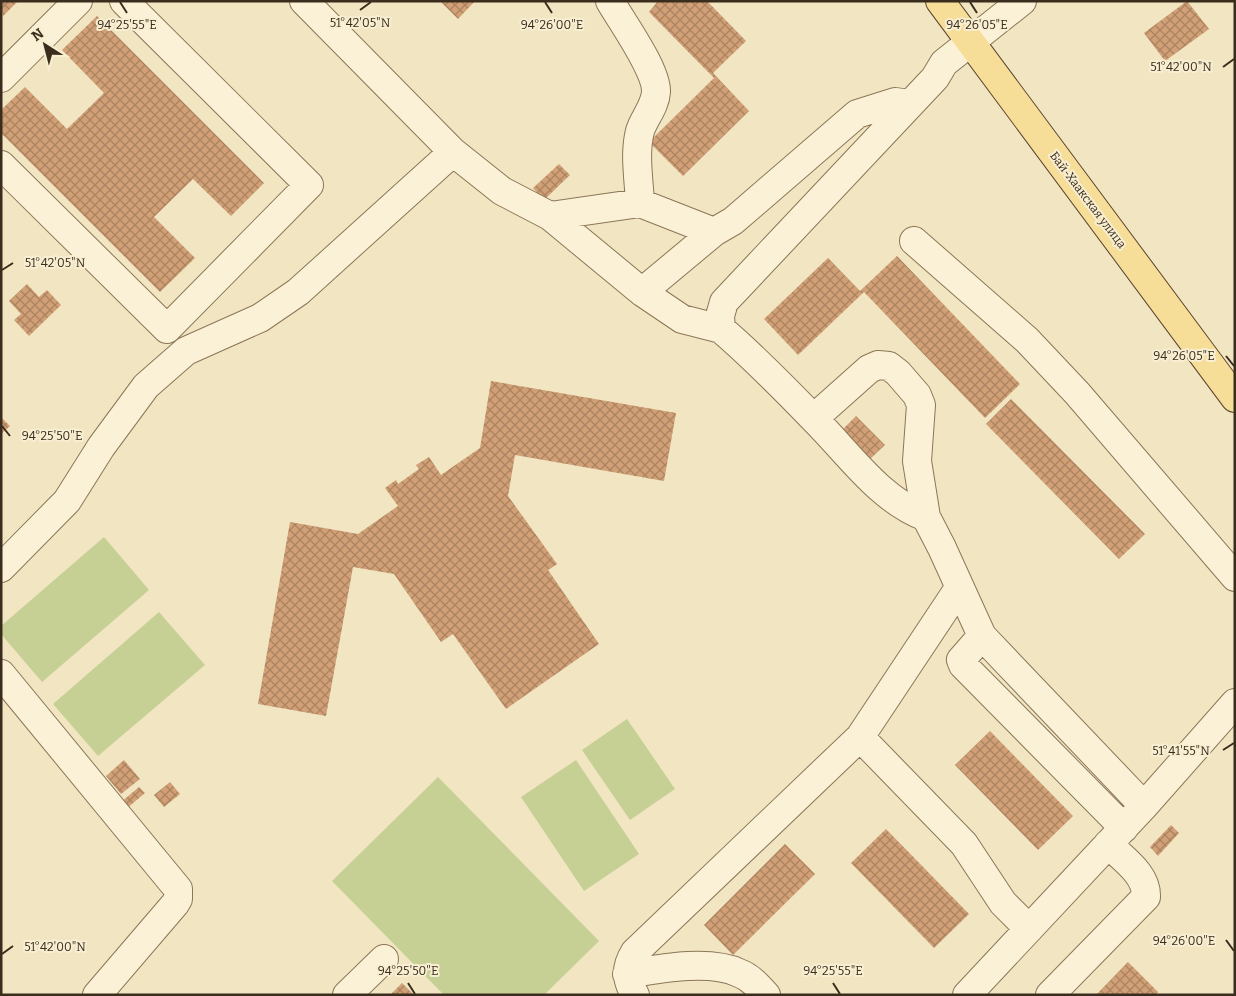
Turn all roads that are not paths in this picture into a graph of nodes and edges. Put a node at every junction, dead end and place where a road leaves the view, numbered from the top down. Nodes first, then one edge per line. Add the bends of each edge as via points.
1 (78, 1) edge
2 (124, 1) edge
3 (304, 1) edge
4 (610, 1) edge
5 (940, 1) edge
6 (1022, 1) edge
7 (971, 42) junction
8 (1, 78) edge
9 (910, 104) junction
10 (453, 152) junction
11 (1, 165) edge
12 (640, 203) junction
13 (550, 216) junction
14 (714, 232) junction
15 (914, 240) dead end
16 (642, 292) junction
17 (167, 329) junction
18 (722, 329) junction
19 (186, 351) junction
20 (1235, 398) edge
21 (814, 418) junction
22 (926, 517) junction
23 (1, 568) edge
24 (1235, 576) edge
25 (959, 588) junction
26 (982, 636) junction
27 (1, 674) edge
28 (1235, 703) edge
29 (860, 736) junction
30 (1144, 806) junction
31 (1116, 836) junction
32 (1029, 929) junction
33 (384, 960) dead end
34 (631, 984) edge
35 (97, 995) edge
36 (347, 995) edge
37 (766, 995) edge
38 (968, 995) edge
39 (1050, 995) edge

1 - 8 street
2 - 17 street via 309,185
3 - 10 street
4 - 12 street via 649,67 656,92 636,146
5 - 7 main road, Бай-Хаакская улица
6 - 7 street
7 - 9 street via 944,63 935,78
7 - 20 main road, Бай-Хаакская улица
9 - 14 street via 895,102 857,114 733,221
9 - 18 street via 724,302 720,316
10 - 13 street via 502,191
10 - 19 street via 298,292 260,318
11 - 17 street
12 - 13 street
12 - 14 street
13 - 16 street
14 - 16 street
15 - 24 street via 1027,340
16 - 18 street via 682,319
17 - 19 street
18 - 21 street
19 - 23 street via 146,386 101,447 67,501
21 - 22 street via 883,491 908,511
21 - 22 street via 869,369 878,365 888,366 898,373 921,405 917,461
22 - 25 street
25 - 26 street
25 - 29 street
26 - 30 street
26 - 31 street via 963,655 963,665
27 - 35 street via 178,889 175,904
28 - 30 street
29 - 32 street via 964,844 1003,903
29 - 34 street via 635,952 629,962
30 - 31 street
31 - 32 street
31 - 39 street via 1146,888 1146,897
32 - 38 street
33 - 36 street
34 - 37 street via 674,967 727,970 746,976

